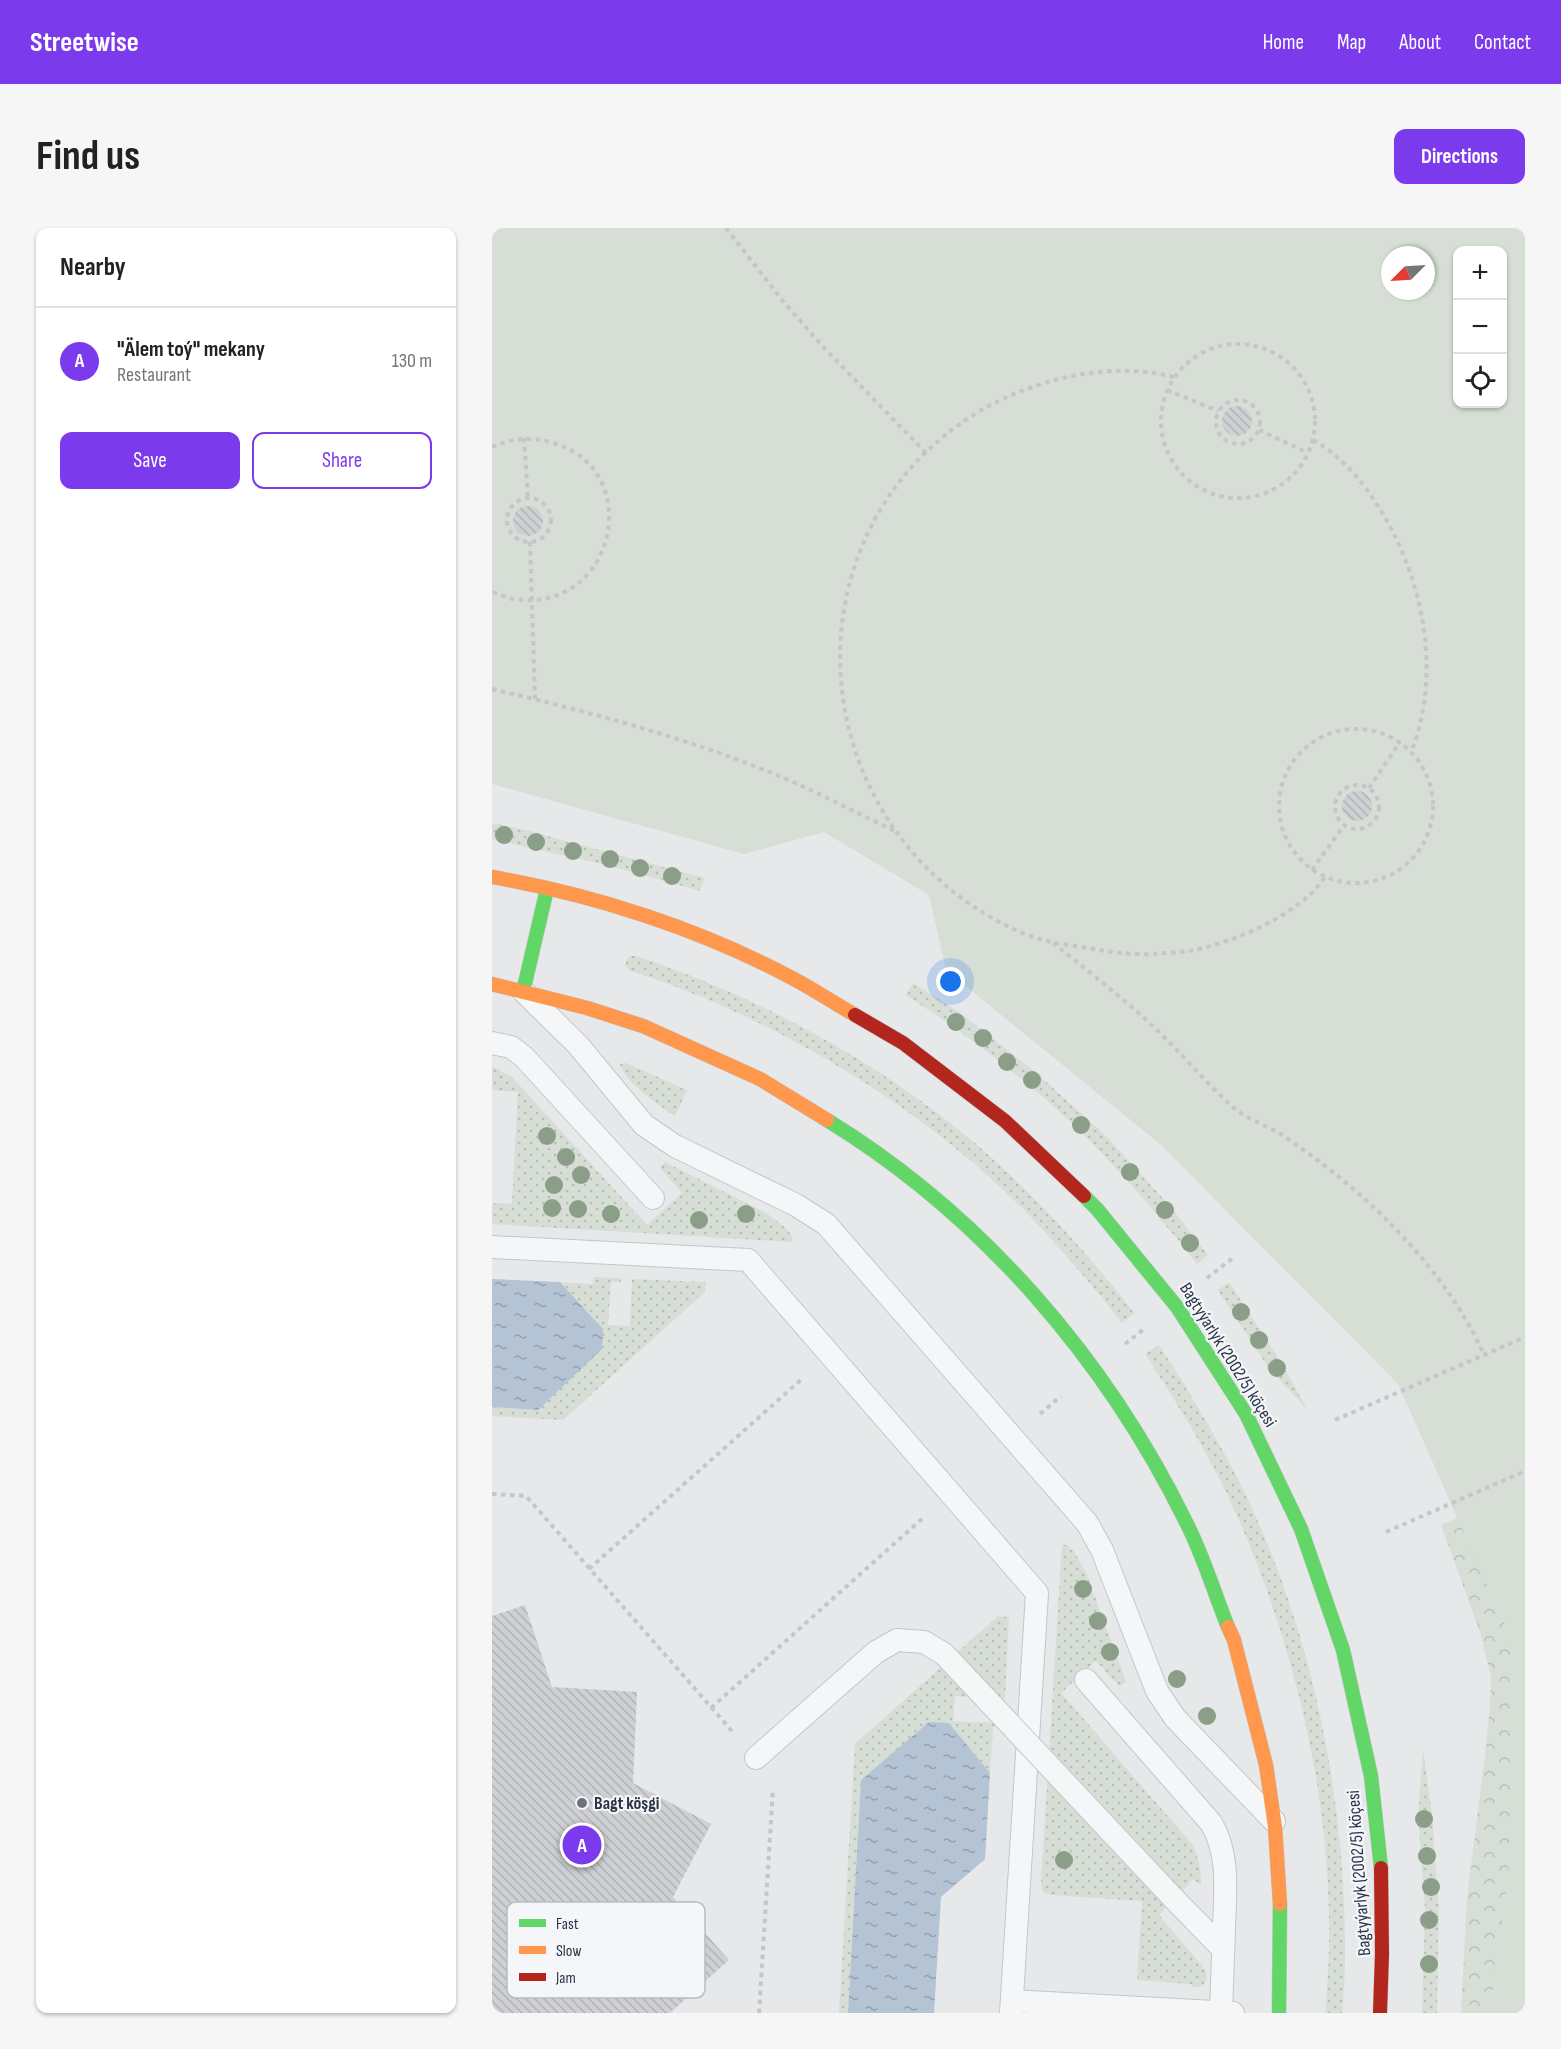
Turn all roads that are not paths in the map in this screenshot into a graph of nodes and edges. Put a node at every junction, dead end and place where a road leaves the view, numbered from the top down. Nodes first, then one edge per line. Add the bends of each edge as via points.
1 (492, 878) edge
2 (547, 889) junction
3 (492, 984) edge
4 (523, 992) junction
5 (492, 1043) edge
6 (653, 1198) dead end
7 (492, 1247) edge
8 (1086, 1680) dead end
9 (756, 1758) road end
10 (1274, 1821) junction
11 (1223, 1949) junction
12 (1012, 2007) edge
13 (1221, 2013) edge
14 (1233, 2013) edge
15 (1279, 2013) edge
16 (1380, 2013) edge

1 - 2 street, Bagtyýarlyk (2002/5) köçesi
2 - 4 street
2 - 16 street, Bagtyýarlyk (2002/5) köçesi via 674,925 755,959 834,999 910,1046 981,1098 1048,1157 1110,1221 1166,1290 1216,1363 1261,1440 1299,1520 1330,1603 1354,1689 1371,1776 1381,1864
3 - 4 street
4 - 10 lane via 578,1045 644,1125 675,1146 826,1224 1087,1523 1102,1550 1157,1691 1175,1718
4 - 10 street via 641,1025 720,1058 794,1096 866,1142 933,1193 996,1250 1053,1312 1104,1379 1150,1451 1189,1526 1222,1604 1248,1684
5 - 6 lane via 511,1047 525,1057
7 - 12 lane via 748,1260 1037,1593
8 - 11 lane via 1218,1834 1225,1883
9 - 11 lane, bridge via 876,1652 897,1640 924,1642 944,1654
10 - 15 street via 1282,1935
11 - 13 lane
12 - 13 lane
13 - 14 lane

